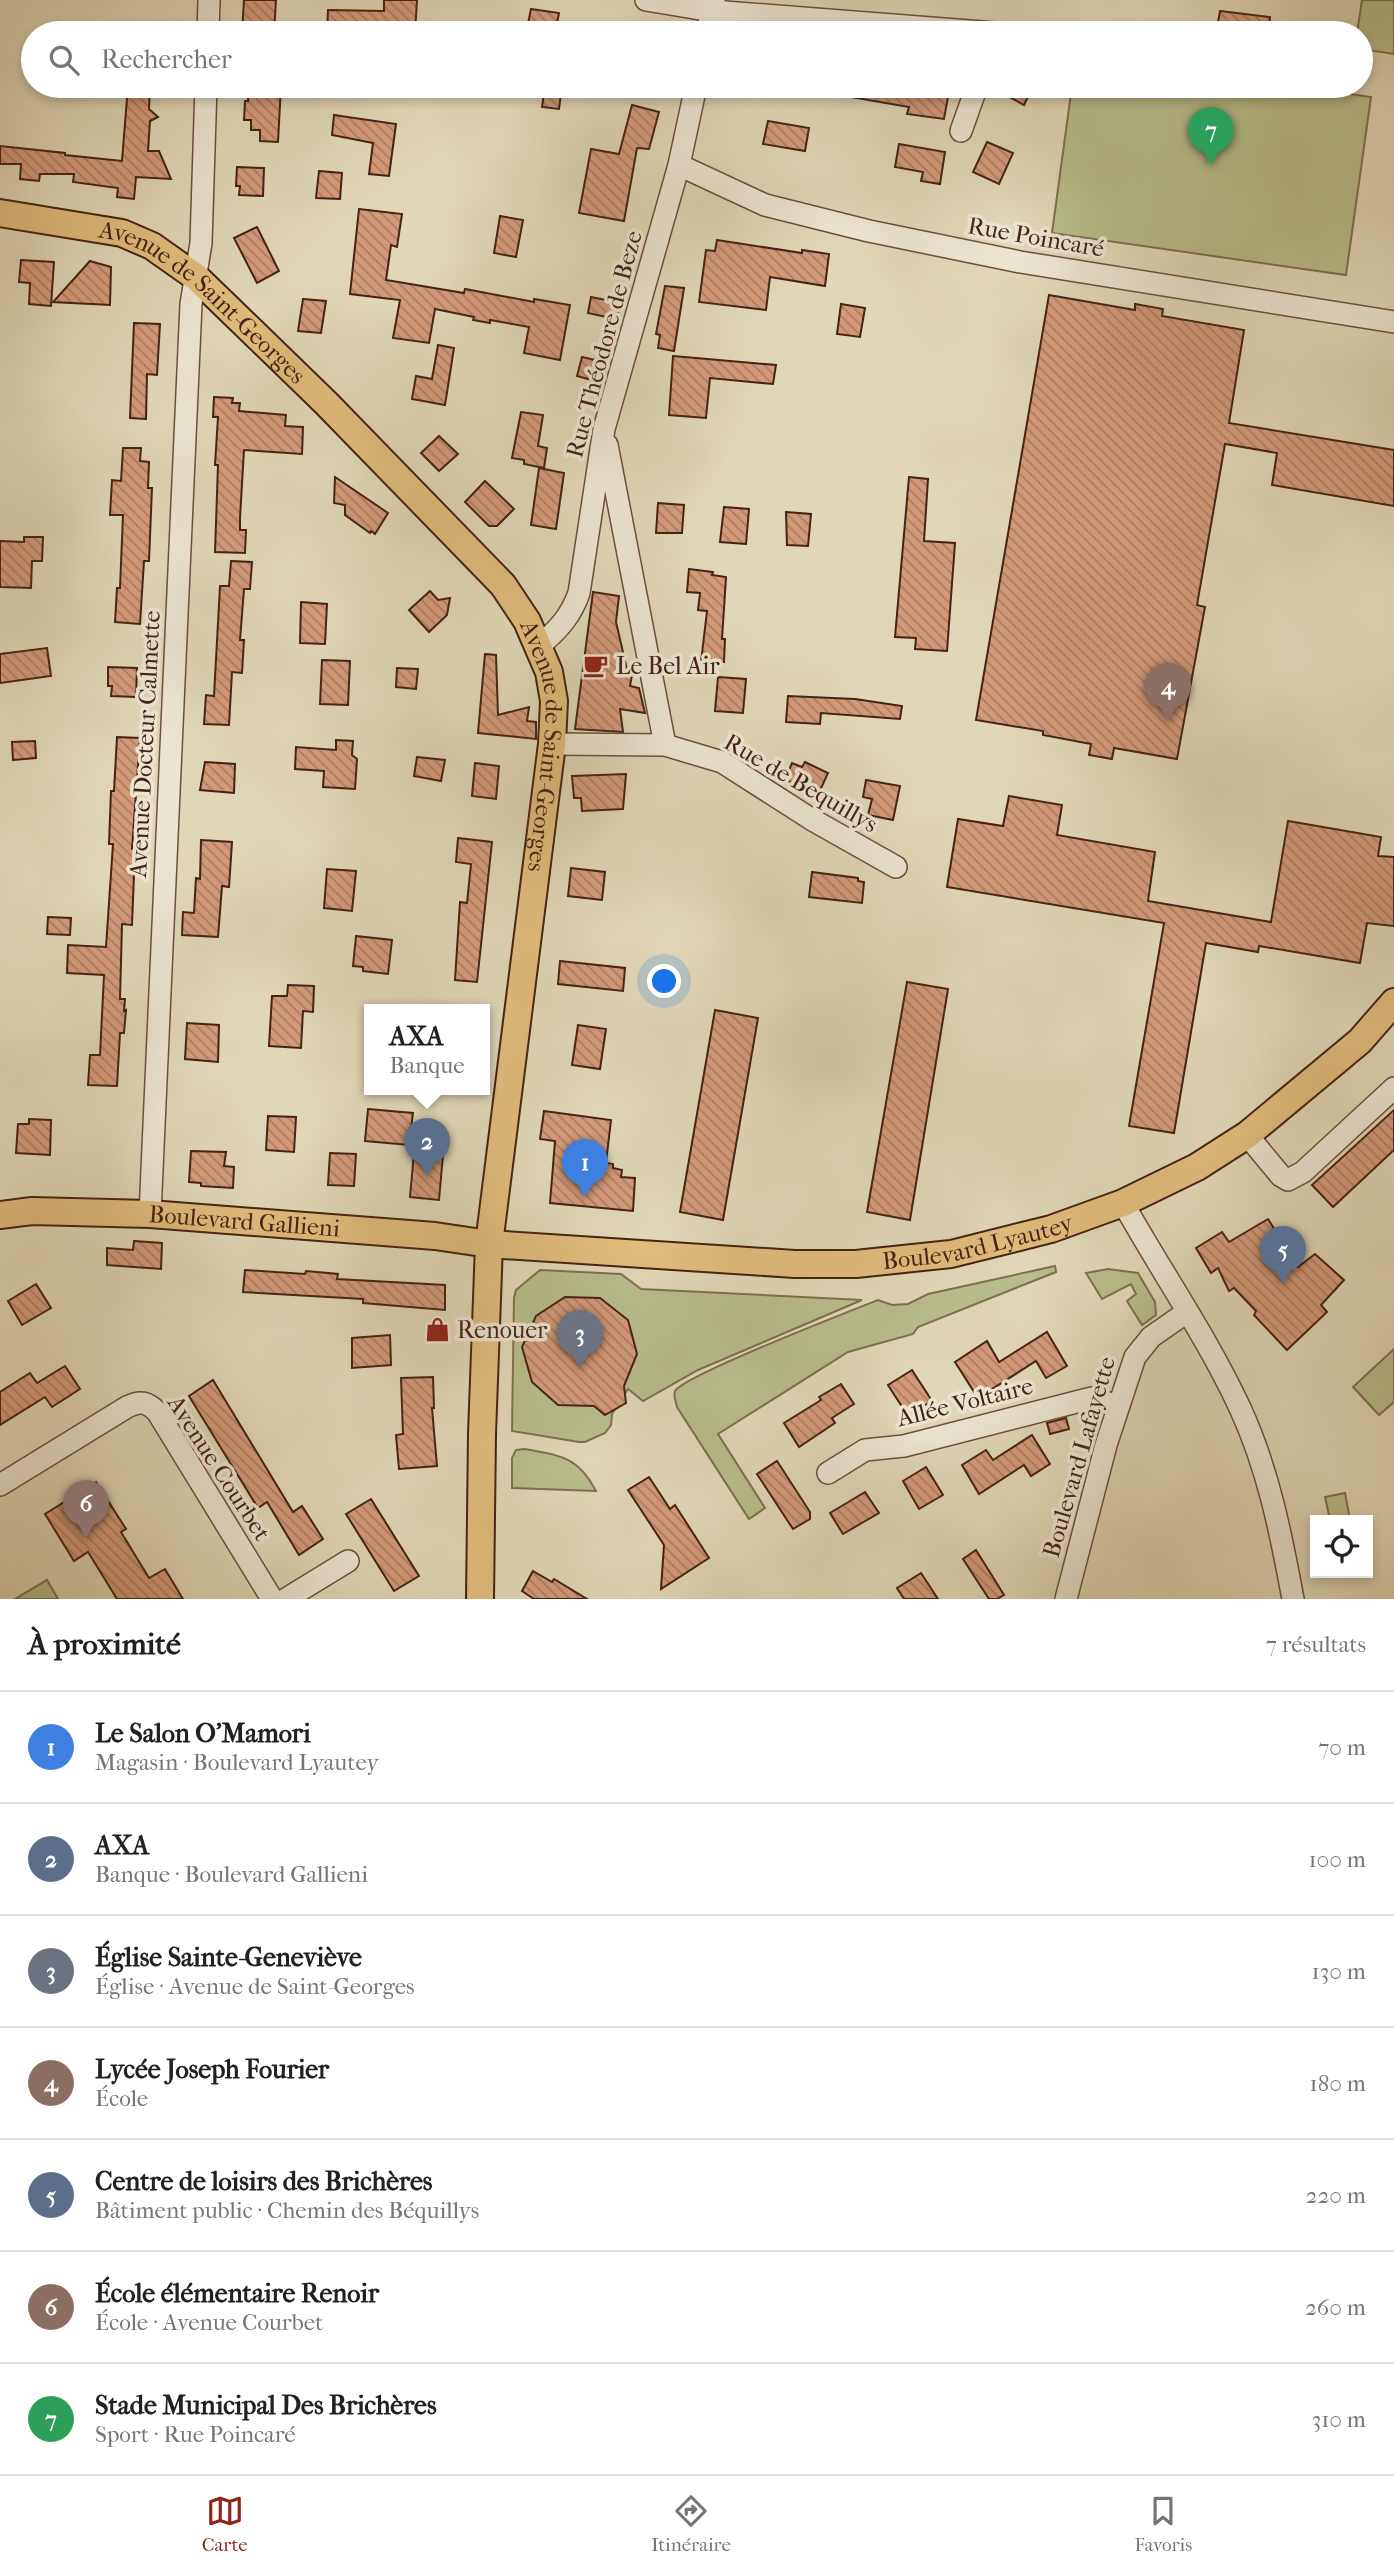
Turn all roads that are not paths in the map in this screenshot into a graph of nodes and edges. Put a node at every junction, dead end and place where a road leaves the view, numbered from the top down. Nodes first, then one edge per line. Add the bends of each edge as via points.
1 (209, 0) edge
2 (646, 0) edge
3 (713, 5) edge
4 (208, 21) edge
5 (874, 21) edge
6 (206, 98) edge
7 (693, 98) edge
8 (973, 98) edge
9 (961, 131) dead end
10 (679, 165) junction
11 (0, 213) edge
12 (195, 276) junction
13 (1394, 322) edge
14 (604, 429) junction
15 (539, 646) junction
16 (552, 744) junction
17 (665, 745) junction
18 (896, 867) dead end
19 (1394, 1002) edge
20 (1394, 1088) edge
21 (1247, 1135) junction
22 (1122, 1203) junction
23 (149, 1214) junction
24 (0, 1215) edge
25 (489, 1244) junction
26 (1186, 1312) junction
27 (1118, 1406) junction
28 (828, 1473) dead end
29 (0, 1485) edge
30 (348, 1561) dead end
31 (272, 1599) edge
32 (286, 1599) edge
33 (480, 1599) edge
34 (1066, 1599) edge
35 (1293, 1599) edge

1 - 4 street
2 - 3 street
3 - 5 street
6 - 12 street, Avenue Docteur Calmette via 201,243
7 - 10 street, Rue Théodore de Beze
8 - 9 street
10 - 13 street, Rue Poincaré via 765,205 869,231 1020,262
10 - 14 street, Rue Théodore de Beze
11 - 12 main road, Avenue de Saint-Georges via 122,233 152,246
12 - 15 main road, Avenue de Saint-Georges via 327,403 503,585
12 - 23 street, Avenue Docteur Calmette
14 - 15 street, Rue Théodore de Beze via 579,593 572,612
14 - 17 street
15 - 16 main road, Avenue de Saint-Georges via 554,701
16 - 17 street, Rue de Bequillys
16 - 25 main road, Avenue de Saint-Georges
17 - 18 street, Rue de Bequillys via 722,762 811,820
19 - 21 main road, Boulevard Lyautey via 1360,1041
20 - 21 street via 1289,1180
21 - 22 main road, Boulevard Lyautey via 1197,1167
22 - 25 main road, Boulevard Lyautey via 1001,1243 951,1254 856,1264
22 - 26 street
23 - 24 main road, Boulevard Gallieni via 60,1211
23 - 25 main road, Boulevard Gallieni
25 - 33 main road, Avenue de Saint-Georges
26 - 27 street, Boulevard Lafayette via 1143,1344
26 - 35 street via 1241,1410 1261,1462
27 - 28 street, Allée Voltaire via 1092,1398 904,1446 865,1450
27 - 34 street, Boulevard Lafayette
29 - 31 street, Avenue Courbet via 127,1407 144,1402 158,1413
30 - 32 street

